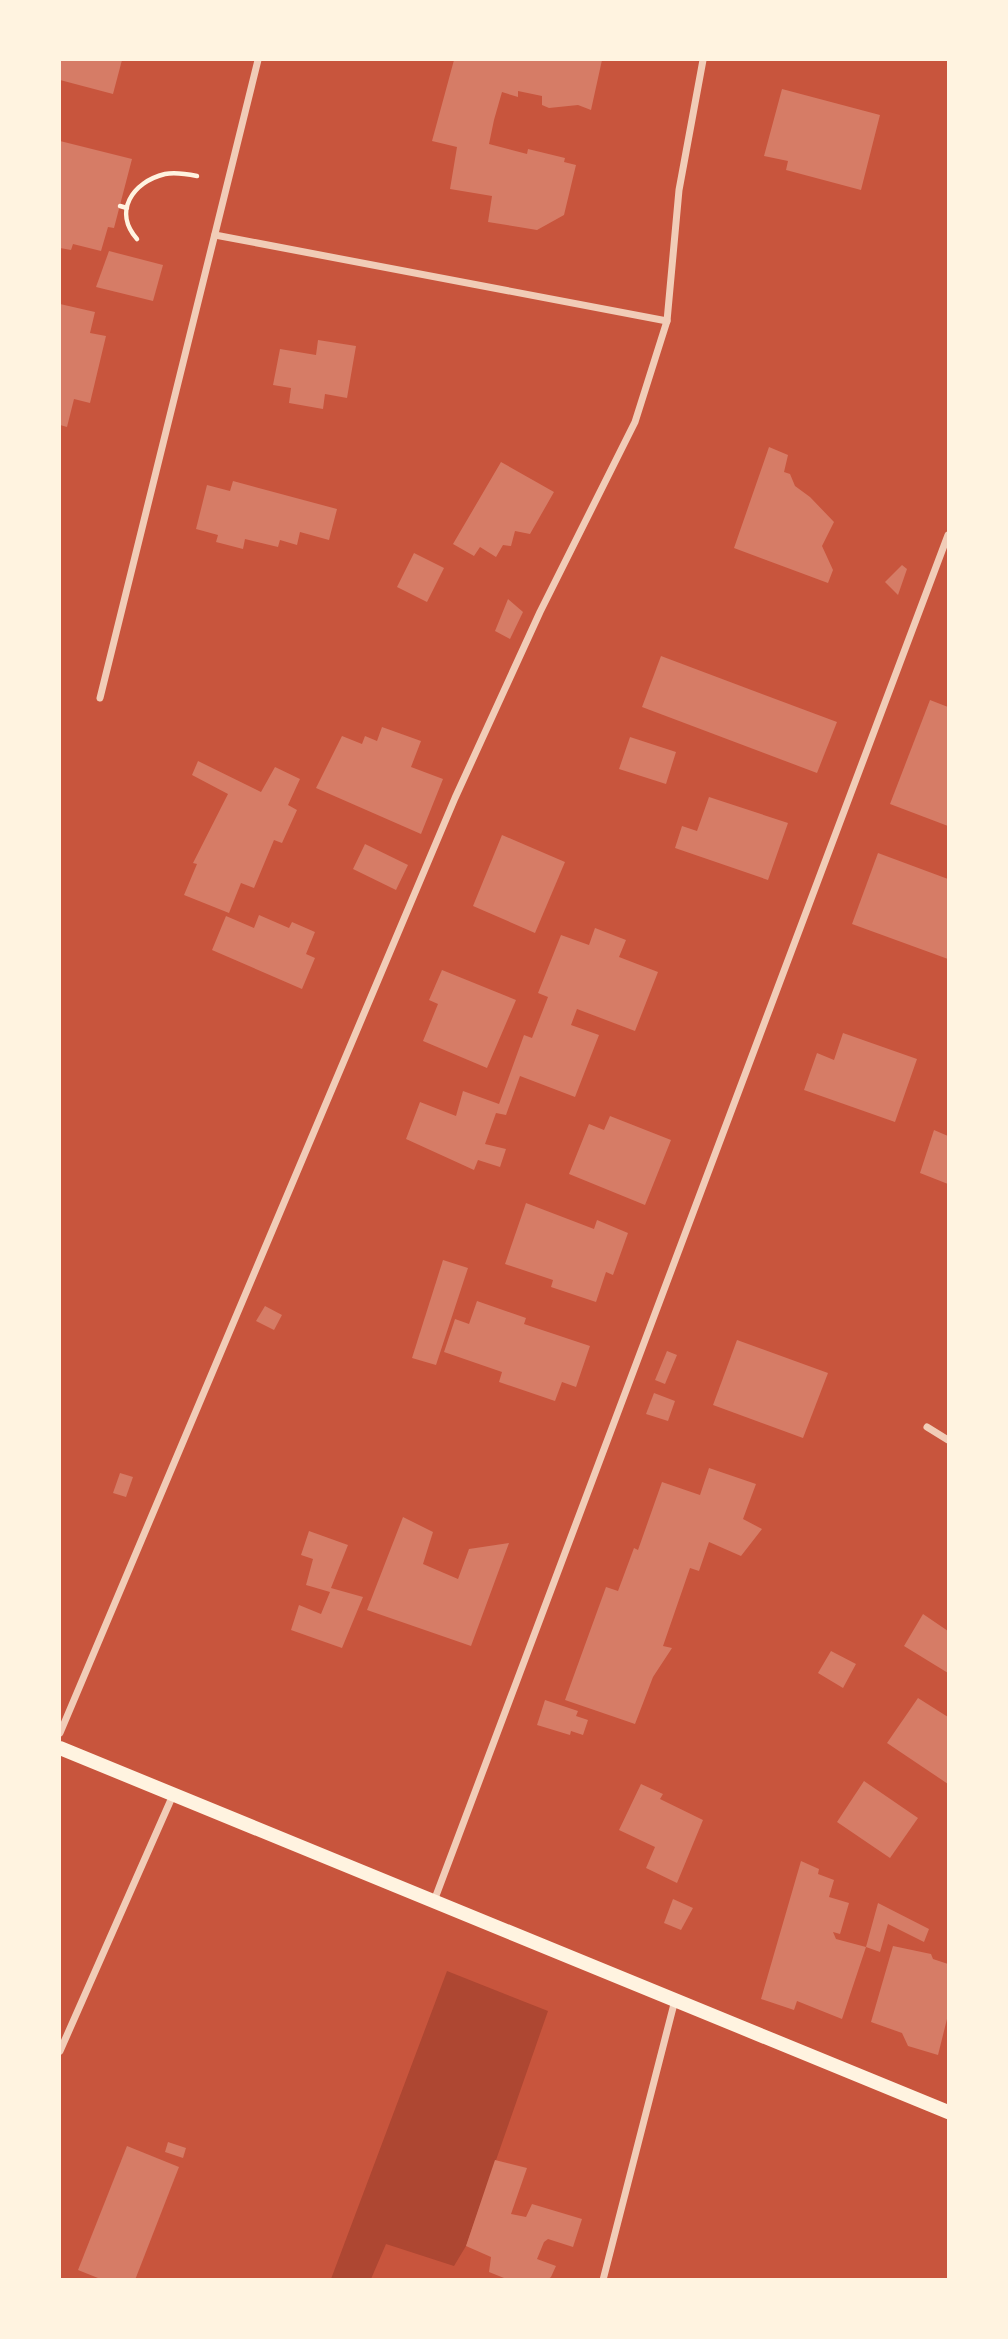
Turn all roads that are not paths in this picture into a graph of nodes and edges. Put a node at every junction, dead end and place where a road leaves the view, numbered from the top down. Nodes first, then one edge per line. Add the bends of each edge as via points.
1 (258, 60) edge
2 (703, 60) edge
3 (215, 234) junction
4 (667, 321) junction
5 (948, 535) edge
6 (100, 698) dead end
7 (927, 1427) dead end
8 (948, 1440) edge
9 (60, 1733) edge
10 (60, 1748) edge
11 (173, 1795) junction
12 (433, 1901) junction
13 (675, 2000) junction
14 (60, 2051) edge
15 (948, 2112) edge
16 (603, 2280) edge

1 - 3 street
2 - 4 street via 679,190
3 - 4 street
3 - 6 street
4 - 9 street via 635,422 540,612 455,798
5 - 12 street
7 - 8 street
10 - 11 main road
11 - 12 main road
11 - 14 street
12 - 13 main road
13 - 15 main road
13 - 16 street

